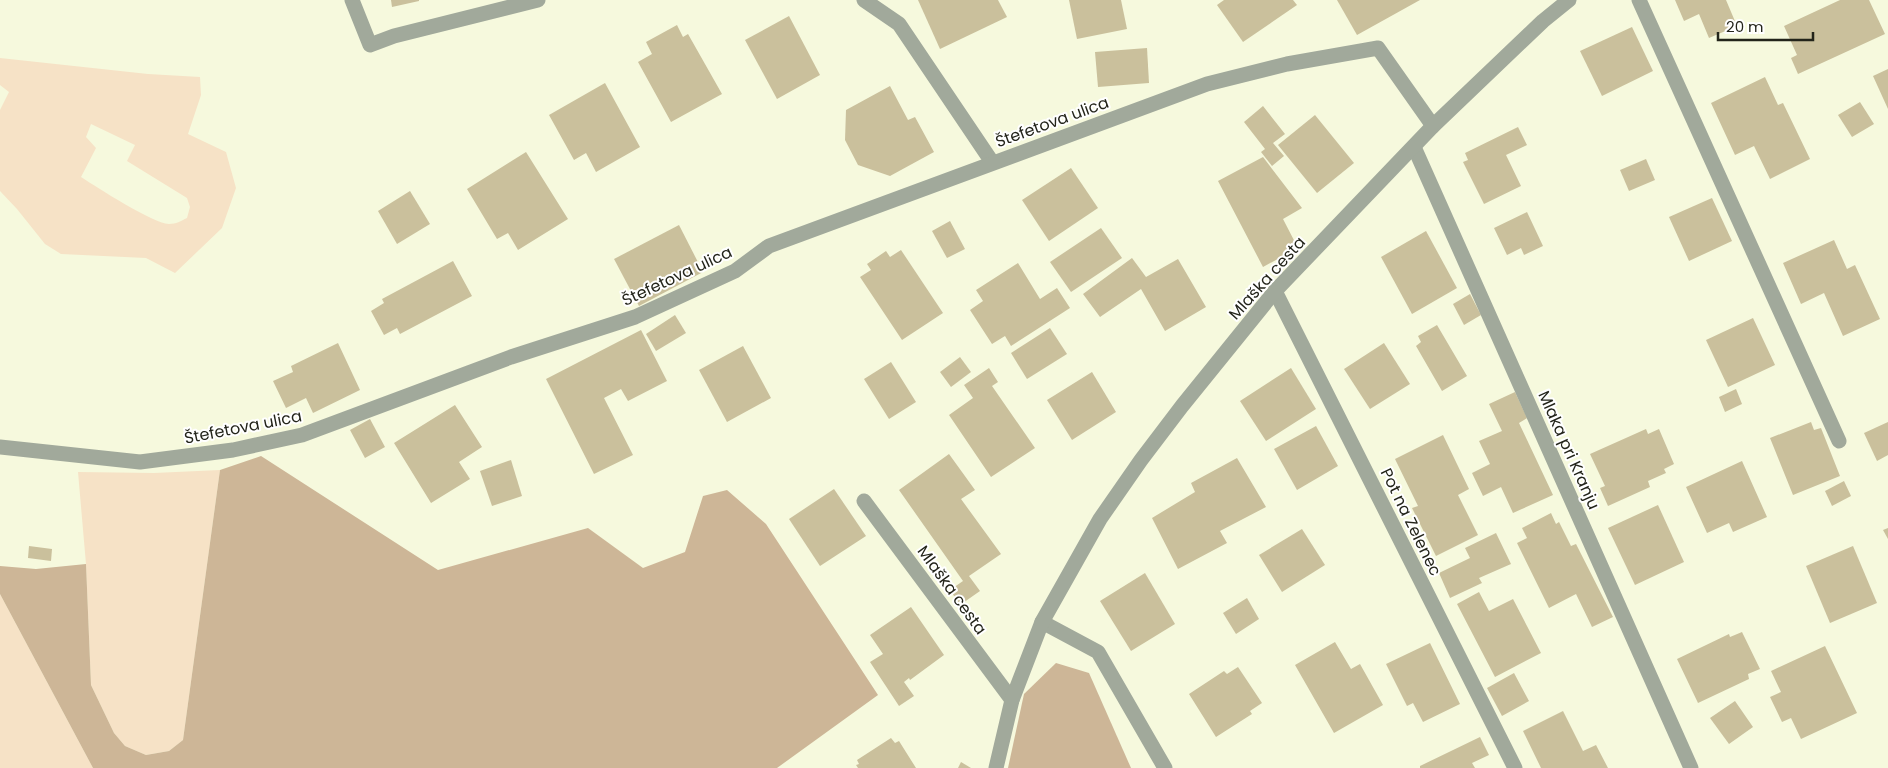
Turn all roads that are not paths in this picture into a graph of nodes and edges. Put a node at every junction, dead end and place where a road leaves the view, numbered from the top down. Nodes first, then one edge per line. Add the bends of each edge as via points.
1 (352, 0) edge
2 (538, 0) edge
3 (864, 0) edge
4 (1569, 0) edge
5 (1639, 0) edge
6 (1433, 126) junction
7 (1414, 147) junction
8 (992, 162) junction
9 (1276, 291) junction
10 (1839, 441) dead end
11 (0, 447) edge
12 (864, 501) dead end
13 (1042, 622) junction
14 (1012, 700) junction
15 (996, 768) edge
16 (1165, 768) edge
17 (1515, 768) edge
18 (1691, 768) edge

1 - 2 street via 370,45
3 - 8 street via 899,24
4 - 6 street, Mlaška cesta
5 - 10 street
6 - 7 street, Mlaška cesta
6 - 8 street, Štefetova ulica via 1378,48 1287,64 1206,84
7 - 9 street, Mlaška cesta
7 - 18 street, Mlaka pri Kranju
8 - 11 street, Štefetova ulica via 769,246 735,270 634,317 511,357 302,435 233,450 140,462
9 - 13 street, Mlaška cesta via 1141,460 1100,519
9 - 17 street, Pot na Zelenec
12 - 14 street, Mlaška cesta
13 - 14 street, Mlaška cesta
13 - 16 street via 1098,652
14 - 15 street, Mlaška cesta

